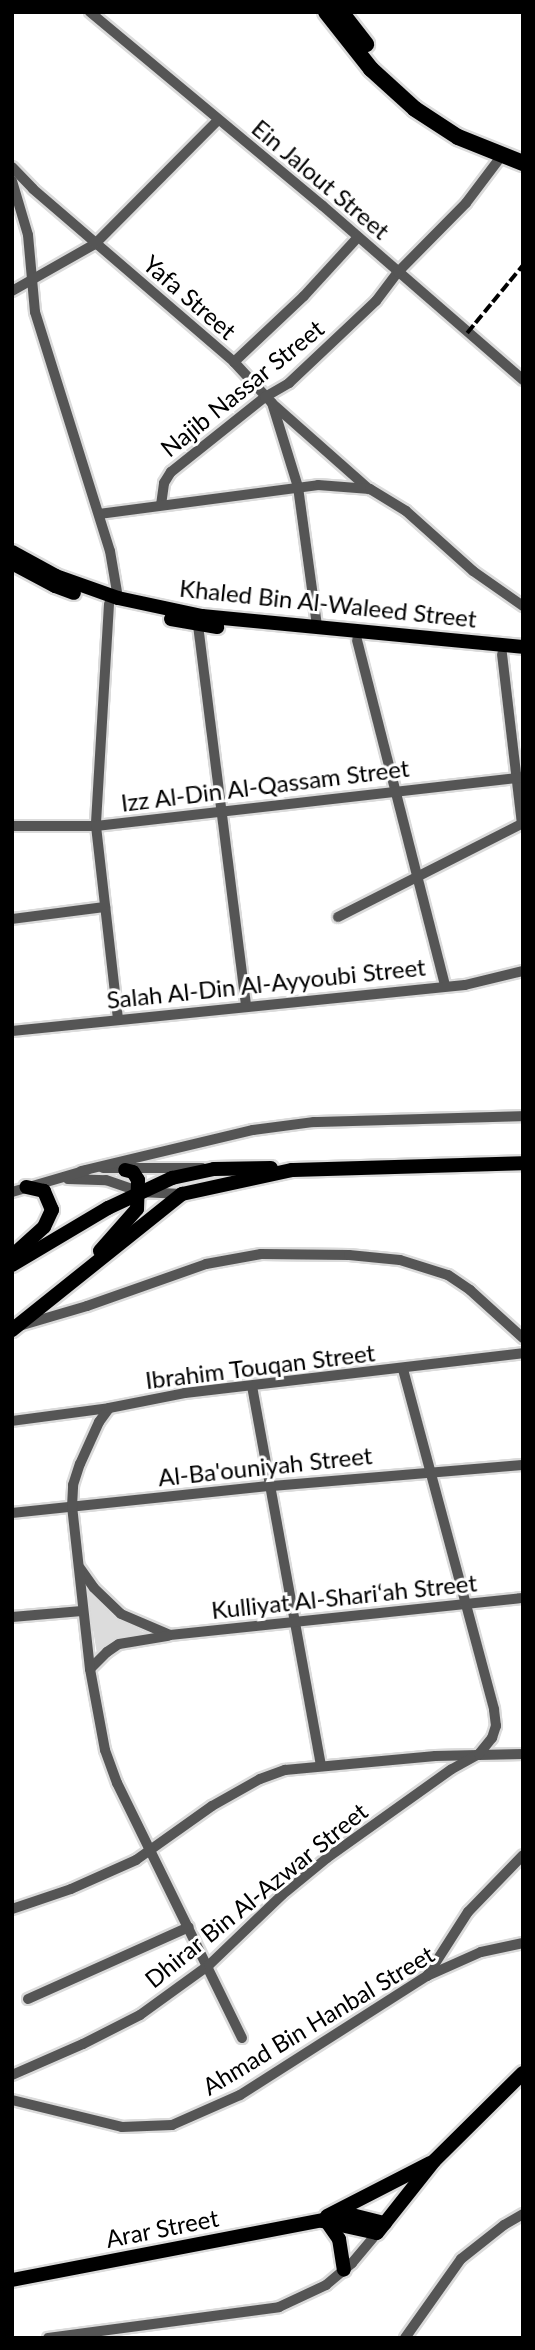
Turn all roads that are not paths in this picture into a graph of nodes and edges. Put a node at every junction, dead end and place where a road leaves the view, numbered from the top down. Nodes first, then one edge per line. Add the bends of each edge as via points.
1 (90, 12) edge
2 (326, 12) edge
3 (341, 12) edge
4 (218, 120) junction
5 (523, 153) edge
6 (503, 155) junction
7 (523, 163) edge
8 (12, 167) edge
9 (12, 181) edge
10 (358, 237) junction
11 (95, 244) junction
12 (398, 272) junction
13 (31, 280) junction
14 (12, 291) edge
15 (234, 362) junction
16 (523, 380) edge
17 (268, 400) junction
18 (298, 487) junction
19 (370, 489) junction
20 (161, 505) junction
21 (99, 514) junction
22 (12, 552) edge
23 (12, 563) edge
24 (521, 599) edge
25 (113, 601) junction
26 (198, 625) junction
27 (317, 626) junction
28 (357, 640) junction
29 (523, 647) edge
30 (502, 654) junction
31 (523, 656) edge
32 (520, 777) edge
33 (394, 791) junction
34 (222, 810) junction
35 (522, 823) edge
36 (12, 826) edge
37 (96, 826) junction
38 (416, 876) junction
39 (105, 908) junction
40 (338, 917) dead end
41 (12, 919) edge
42 (523, 971) edge
43 (445, 986) junction
44 (246, 1005) junction
45 (118, 1019) junction
46 (12, 1031) edge
47 (523, 1116) edge
48 (523, 1163) edge
49 (214, 1169) junction
50 (125, 1170) junction
51 (292, 1170) junction
52 (81, 1171) junction
53 (51, 1180) junction
54 (19, 1189) edge
55 (140, 1192) junction
56 (182, 1194) junction
57 (12, 1256) edge
58 (12, 1265) edge
59 (73, 1280) junction
60 (15, 1328) edge
61 (523, 1338) edge
62 (523, 1353) edge
63 (403, 1370) junction
64 (252, 1386) junction
65 (109, 1408) junction
66 (12, 1420) edge
67 (523, 1465) edge
68 (430, 1472) junction
69 (271, 1486) junction
70 (72, 1507) junction
71 (12, 1513) edge
72 (80, 1568) junction
73 (523, 1598) edge
74 (466, 1604) junction
75 (82, 1611) junction
76 (12, 1617) edge
77 (295, 1622) junction
78 (170, 1635) junction
79 (90, 1669) junction
80 (479, 1754) junction
81 (523, 1754) edge
82 (435, 1756) junction
83 (321, 1765) junction
84 (441, 1777) junction
85 (151, 1850) junction
86 (523, 1855) edge
87 (12, 1909) edge
88 (189, 1927) junction
89 (523, 1943) edge
90 (209, 1965) junction
91 (427, 1976) junction
92 (28, 1998) dead end
93 (242, 2038) dead end
94 (523, 2073) edge
95 (12, 2076) edge
96 (12, 2100) edge
97 (434, 2161) junction
98 (523, 2214) edge
99 (324, 2221) junction
100 (381, 2228) junction
101 (344, 2270) junction
102 (12, 2280) edge
103 (48, 2338) edge
104 (405, 2338) edge

1 - 4 street, Ein Jalout Street
2 - 6 highway via 371,69 415,109 458,136
3 - 5 highway via 379,62 429,108 460,128
4 - 10 street, Ein Jalout Street
4 - 11 street
6 - 7 highway
6 - 12 street, Najib Nassar Street via 466,203
8 - 11 street, Yafa Street
9 - 13 street via 28,235
10 - 12 street, Ein Jalout Street
10 - 15 street
11 - 13 street
11 - 15 street, Yafa Street
12 - 16 street, Ein Jalout Street
12 - 17 street, Najib Nassar Street via 376,301
13 - 14 street
13 - 21 street via 35,312
15 - 17 street, Yafa Street
17 - 18 street, Yafa Street
17 - 19 street
17 - 20 street, Najib Nassar Street via 171,472 164,483
18 - 19 street
18 - 20 street
18 - 27 street, Yafa Street
19 - 24 street via 406,511 473,571
20 - 21 street
21 - 25 street via 115,568
22 - 25 main road, Khaled Bin Al-Waleed Street
23 - 25 main road, Khaled Bin Al-Waleed Street via 55,586
25 - 26 main road, Khaled Bin Al-Waleed Street
25 - 27 main road, Khaled Bin Al-Waleed Street via 202,616
25 - 37 street
26 - 28 main road, Khaled Bin Al-Waleed Street
26 - 34 street
27 - 29 main road, Khaled Bin Al-Waleed Street
28 - 30 main road, Khaled Bin Al-Waleed Street
28 - 33 street
30 - 31 main road, Khaled Bin Al-Waleed Street
30 - 32 street
32 - 33 street, Izz Al-Din Al-Qassam Street
32 - 35 street
33 - 34 street, Izz Al-Din Al-Qassam Street
33 - 38 street
34 - 37 street, Izz Al-Din Al-Qassam Street
34 - 44 street
35 - 38 street
36 - 37 street, Izz Al-Din Al-Qassam Street
37 - 39 street
38 - 40 street
38 - 43 street
39 - 41 street
39 - 45 street
42 - 43 street, Salah Al-Din Al-Ayyoubi Street via 490,981
43 - 44 street, Salah Al-Din Al-Ayyoubi Street
44 - 45 street, Salah Al-Din Al-Ayyoubi Street
45 - 46 street, Salah Al-Din Al-Ayyoubi Street
47 - 52 street via 265,1128
48 - 51 main road
49 - 50 street
49 - 51 main road
49 - 55 main road via 172,1178
50 - 52 street
50 - 55 main road via 136,1176
51 - 56 main road
52 - 53 street
53 - 54 street
53 - 55 street via 106,1180
54 - 57 main road via 44,1191 52,1210 44,1227
55 - 56 street
55 - 58 main road
55 - 59 main road via 128,1223
56 - 59 main road
59 - 60 main road
60 - 61 street via 206,1264 261,1254 349,1255 400,1260 448,1275
62 - 63 street, Ibrahim Touqan Street
63 - 64 street, Ibrahim Touqan Street
63 - 68 street
64 - 65 street, Ibrahim Touqan Street
64 - 69 street
65 - 66 street, Ibrahim Touqan Street
65 - 70 street via 80,1464
67 - 68 street, Al-Ba'ouniyah Street
68 - 69 street, Al-Ba'ouniyah Street
68 - 74 street
69 - 70 street, Al-Ba'ouniyah Street
69 - 77 street
70 - 71 street, Al-Ba'ouniyah Street
70 - 72 street
72 - 75 street
72 - 78 street, Kulliyat Al-Shariʻah Street via 121,1614
73 - 74 street, Kulliyat Al-Shariʻah Street
74 - 77 street, Kulliyat Al-Shariʻah Street
74 - 80 street via 496,1718 492,1738
75 - 76 street
75 - 79 street
77 - 78 street, Kulliyat Al-Shariʻah Street
77 - 83 street
78 - 79 street, Kulliyat Al-Shariʻah Street via 119,1644
79 - 85 street via 109,1763
80 - 81 street
80 - 82 street
80 - 84 street, Dhirar Bin Al-Azwar Street
82 - 83 street
82 - 84 street via 444,1766
83 - 85 street via 260,1779 212,1806
84 - 90 street, Dhirar Bin Al-Azwar Street via 309,1872
85 - 87 street via 71,1889
85 - 88 street
86 - 91 street via 468,1912
88 - 90 street
88 - 92 street
89 - 91 street, Ahmad Bin Hanbal Street via 481,1952
90 - 93 street
90 - 95 street, Dhirar Bin Al-Azwar Street via 140,2015
91 - 96 street, Ahmad Bin Hanbal Street via 240,2095 172,2125 121,2127
94 - 97 main road
97 - 99 main road via 352,2201
97 - 100 main road
98 - 104 street via 461,2259
99 - 100 main road, Arar Street via 352,2215
99 - 101 main road via 339,2239
99 - 102 main road, Arar Street
100 - 101 street
101 - 103 street via 309,2295 279,2307

